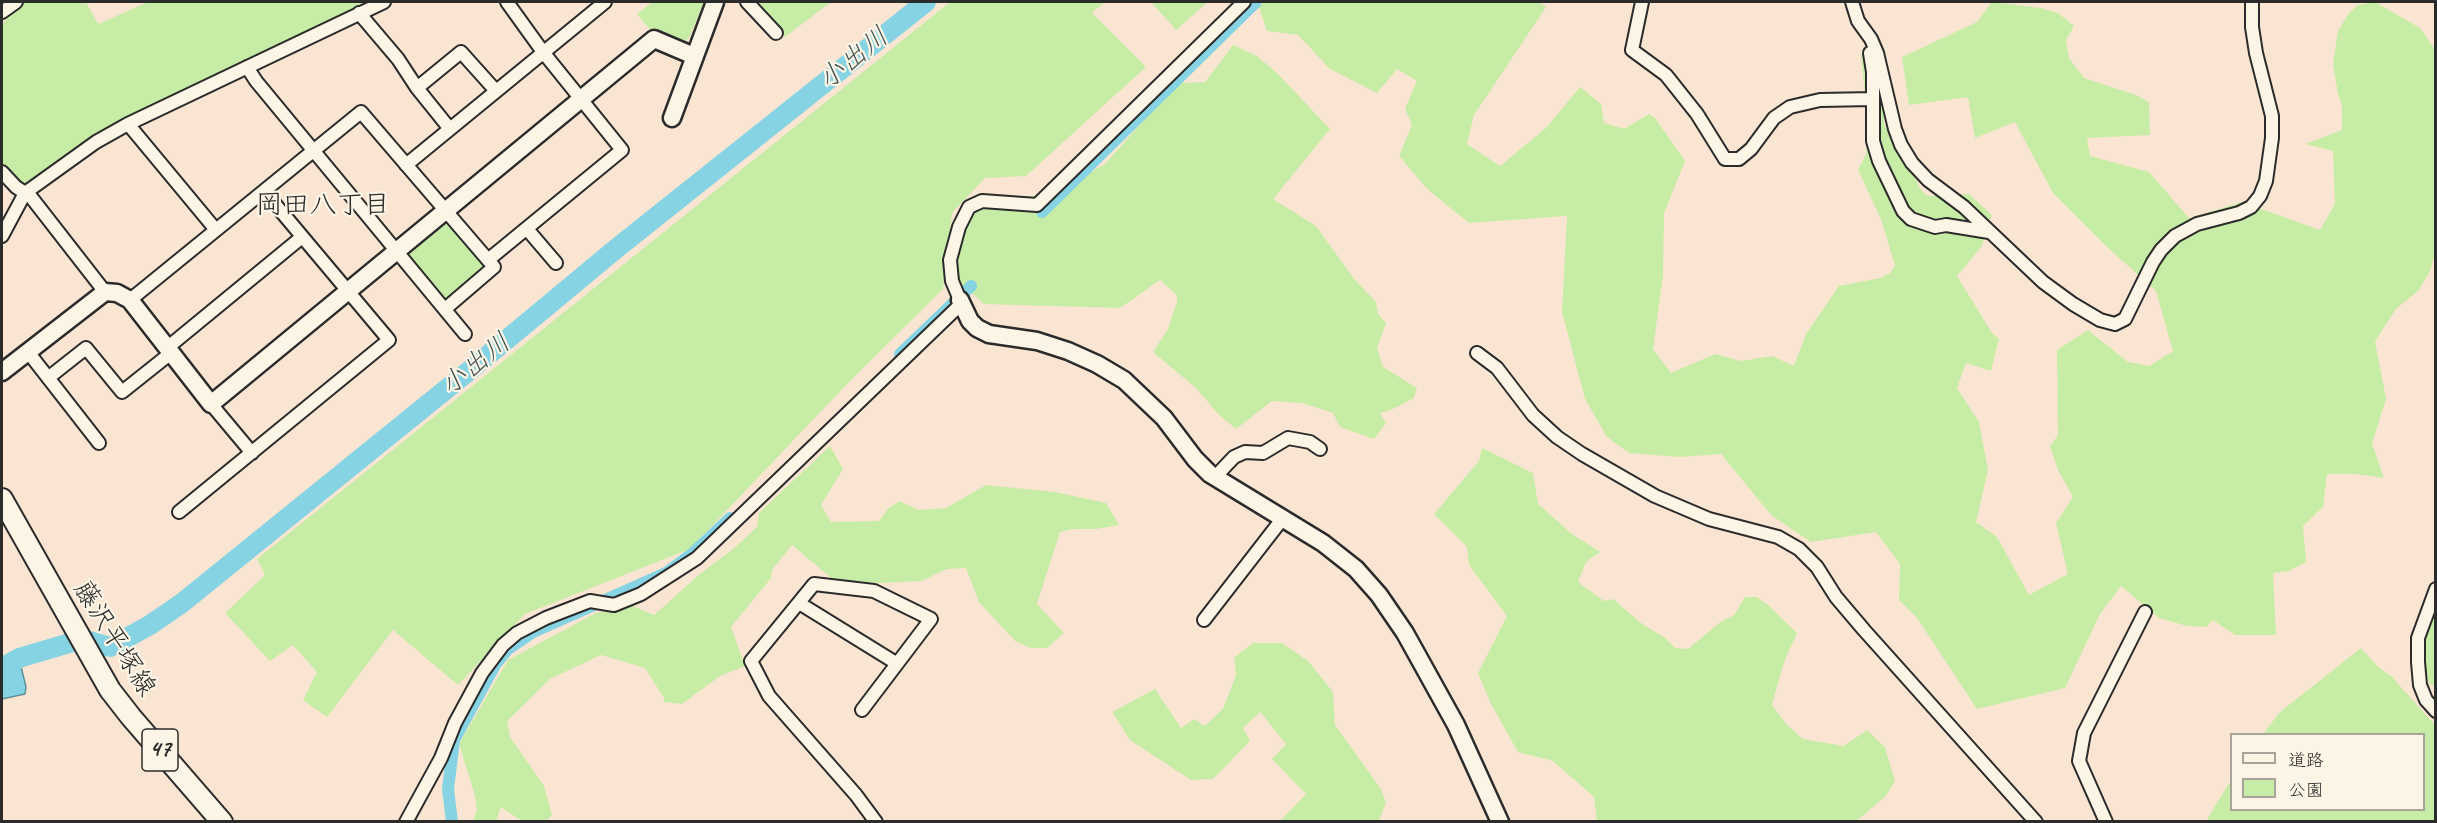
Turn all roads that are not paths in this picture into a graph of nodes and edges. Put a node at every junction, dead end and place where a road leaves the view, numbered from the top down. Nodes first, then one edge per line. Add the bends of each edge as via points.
1 (16, 2) edge
2 (384, 2) edge
3 (507, 2) edge
4 (605, 2) edge
5 (715, 2) edge
6 (747, 2) edge
7 (1244, 2) edge
8 (1642, 2) edge
9 (1852, 2) edge
10 (2252, 2) edge
11 (2, 12) edge
12 (359, 13) junction
13 (1858, 21) junction
14 (776, 33) dead end
15 (543, 52) junction
16 (694, 56) junction
17 (247, 67) junction
18 (417, 88) junction
19 (496, 91) junction
20 (582, 99) junction
21 (1873, 99) junction
22 (672, 118) dead end
23 (128, 124) junction
24 (450, 129) junction
25 (314, 150) junction
26 (406, 165) junction
27 (2, 172) edge
28 (264, 191) junction
29 (25, 193) junction
30 (446, 211) junction
31 (527, 229) junction
32 (216, 230) junction
33 (1989, 232) junction
34 (2, 236) edge
35 (302, 237) junction
36 (397, 251) junction
37 (488, 260) junction
38 (556, 263) dead end
39 (347, 291) junction
40 (105, 292) junction
41 (960, 299) junction
42 (130, 300) junction
43 (445, 309) junction
44 (465, 334) dead end
45 (169, 350) junction
46 (28, 352) junction
47 (1477, 352) dead end
48 (2, 372) edge
49 (48, 378) junction
50 (211, 404) junction
51 (99, 442) dead end
52 (1320, 449) dead end
53 (252, 453) junction
54 (1215, 477) junction
55 (2, 499) edge
56 (179, 512) dead end
57 (1283, 518) junction
58 (2436, 589) edge
59 (799, 603) junction
60 (2145, 612) dead end
61 (1204, 620) dead end
62 (896, 663) junction
63 (862, 710) dead end
64 (2436, 711) edge
65 (222, 822) edge
66 (406, 822) edge
67 (876, 822) edge
68 (1500, 822) edge
69 (2036, 822) edge
70 (2106, 822) edge

1 - 11 street
2 - 12 street
3 - 15 street
4 - 15 street
5 - 16 street
6 - 14 street
7 - 41 street via 1037,205 982,201 969,207 950,260 952,281
8 - 21 street via 1632,50 1666,75 1725,159 1739,159 1774,118 1790,107 1821,100
9 - 13 street
10 - 33 street via 2256,53 2272,116 2266,182 2251,207 2197,224 2175,236 2153,262 2125,319 2115,324 2100,320 2073,304
12 - 17 street
12 - 18 street
13 - 21 street via 1870,52
13 - 33 street via 1877,53 1901,145 1912,164
15 - 19 street
15 - 20 street
16 - 20 street via 654,39
16 - 22 street
17 - 23 street
17 - 25 street
18 - 19 street via 461,52
18 - 24 street
19 - 24 street
20 - 30 street
20 - 31 street via 622,150
21 - 33 street via 1873,141 1903,211 1911,219 1935,227 1946,225
23 - 29 street
23 - 32 street
24 - 26 street
25 - 26 street via 361,112
25 - 28 street
25 - 36 street
26 - 30 street
27 - 29 street
28 - 32 street
28 - 35 street
29 - 34 street
29 - 40 street
30 - 36 street
30 - 37 street
31 - 37 street
31 - 38 street
32 - 42 street
35 - 39 street
35 - 45 street
36 - 39 street
36 - 43 street
37 - 43 street via 494,267
39 - 50 street
39 - 53 street via 389,340
40 - 42 street
40 - 46 street
41 - 54 street via 970,321 989,334 1037,341 1068,351 1124,380 1164,418 1195,459
41 - 66 street via 697,558 641,594 614,605 590,601 546,618 503,645 471,693
42 - 45 street
43 - 44 street
45 - 49 street via 122,392 86,348
45 - 50 street
46 - 48 street
46 - 49 street
47 - 69 street via 1497,368 1541,423 1582,454 1655,496 1709,519 1778,537 1799,549 1864,630
49 - 51 street
50 - 53 street
52 - 54 street via 1310,442 1288,438 1263,453 1245,452 1234,457
53 - 56 street
54 - 57 street
55 - 65 main road, 藤沢平塚線 / 47 via 100,676 130,717
57 - 61 street
57 - 68 street via 1356,569 1379,595 1405,633 1456,725
58 - 64 street via 2418,638 2420,685
59 - 62 street
59 - 62 street via 814,584 874,591 931,619
59 - 67 street via 751,661 770,696
60 - 70 street via 2084,733 2079,761
62 - 63 street

